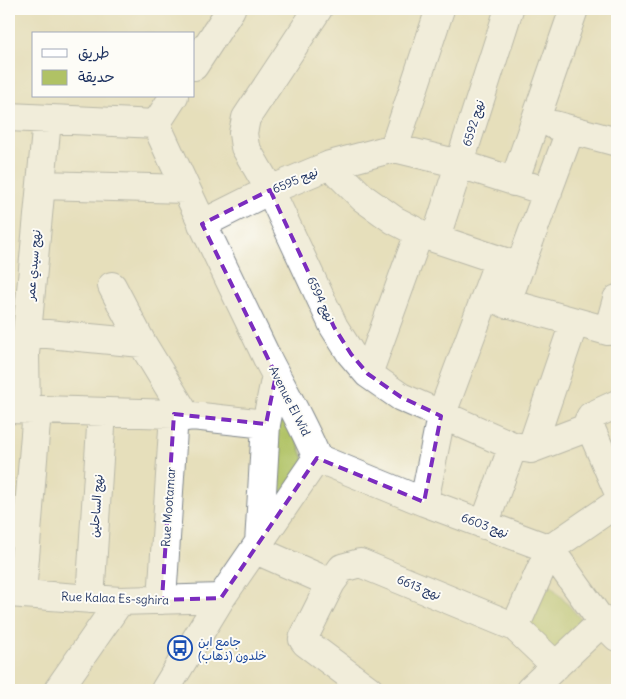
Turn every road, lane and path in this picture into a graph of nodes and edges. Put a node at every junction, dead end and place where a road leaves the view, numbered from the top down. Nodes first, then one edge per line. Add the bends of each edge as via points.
1 (232, 9) edge
2 (318, 9) edge
3 (440, 9) edge
4 (509, 9) edge
5 (574, 9) edge
6 (195, 64) edge
7 (173, 98) edge
8 (9, 117) edge
9 (537, 119) junction
10 (47, 120) junction
11 (156, 124) junction
12 (570, 130) junction
13 (617, 142) edge
14 (394, 148) junction
15 (460, 164) junction
16 (330, 165) junction
17 (514, 182) junction
18 (41, 185) junction
19 (186, 190) junction
20 (270, 190) junction
21 (548, 192) junction
22 (202, 224) junction
23 (428, 235) junction
24 (509, 264) junction
25 (112, 286) dead end
26 (617, 299) edge
27 (495, 300) junction
28 (574, 323) junction
29 (613, 329) edge
30 (142, 343) junction
31 (20, 346) edge
32 (276, 374) junction
33 (368, 374) junction
34 (617, 404) edge
35 (24, 410) edge
36 (102, 412) junction
37 (180, 415) junction
38 (441, 416) junction
39 (590, 421) junction
40 (266, 424) junction
41 (522, 448) junction
42 (317, 458) junction
43 (20, 475) edge
44 (617, 489) edge
45 (424, 502) junction
46 (617, 503) edge
47 (484, 525) junction
48 (257, 547) junction
49 (550, 549) junction
50 (331, 583) junction
51 (16, 594) edge
52 (221, 598) junction
53 (90, 599) junction
54 (162, 600) junction
55 (120, 601) junction
56 (515, 627) junction
57 (613, 633) edge
58 (556, 666) junction
59 (362, 688) edge
60 (58, 690) edge
61 (165, 690) edge
62 (530, 690) edge

1 - 6 street
2 - 20 street, نهج 6594 via 246,118 245,147
3 - 14 street
4 - 15 street, نهج 6592
5 - 9 street
7 - 11 street
8 - 10 street
9 - 12 street
9 - 17 street
10 - 11 street
10 - 18 street, نهج سيدي عمر
11 - 19 street, Avenue El Wid
12 - 13 street
12 - 21 street
14 - 15 street
14 - 16 street, نهج 6595
15 - 17 street
15 - 23 street, نهج 6592
16 - 20 street, نهج 6595
16 - 23 street via 363,198
17 - 21 street
18 - 19 street
18 - 31 street, نهج سيدي عمر
19 - 22 street, Avenue El Wid
20 - 22 street, نهج 6595
20 - 33 street, نهج 6594 via 334,327
21 - 24 street
22 - 32 street, Avenue El Wid
23 - 24 street
23 - 33 street, نهج 6592
24 - 27 street
25 - 30 street
26 - 29 street
27 - 28 street
27 - 38 street
28 - 29 street
28 - 41 street
30 - 31 street
30 - 37 street
31 - 35 street, نهج سيدي عمر
32 - 40 street
32 - 42 street, Avenue El Wid
33 - 38 street, نهج 6594 via 401,397
34 - 39 street
35 - 36 street
35 - 43 street, نهج سيدي عمر
36 - 37 street
36 - 53 street, نهج الساحلين
37 - 40 street
37 - 54 street, Rue Mootamar
38 - 41 street, نهج 6594
38 - 45 street
39 - 41 street
39 - 44 street
40 - 48 street
41 - 47 street
42 - 45 street, نهج 6603
42 - 48 street
43 - 51 street, نهج سيدي عمر
45 - 47 street, نهج 6603
46 - 49 street
47 - 49 street, نهج 6603
48 - 50 street
48 - 52 street
49 - 56 street
49 - 57 street
50 - 56 street, نهج 6613 via 342,568 360,563
50 - 59 street, نهج 6613 via 304,637 306,643
51 - 53 street, Rue Kalaa Es-sghira
52 - 54 street, Rue Kalaa Es-sghira
52 - 61 street
53 - 55 street, Rue Kalaa Es-sghira
54 - 55 street, Rue Kalaa Es-sghira
55 - 60 street
56 - 58 street, نهج 6613
57 - 58 street
58 - 62 street

